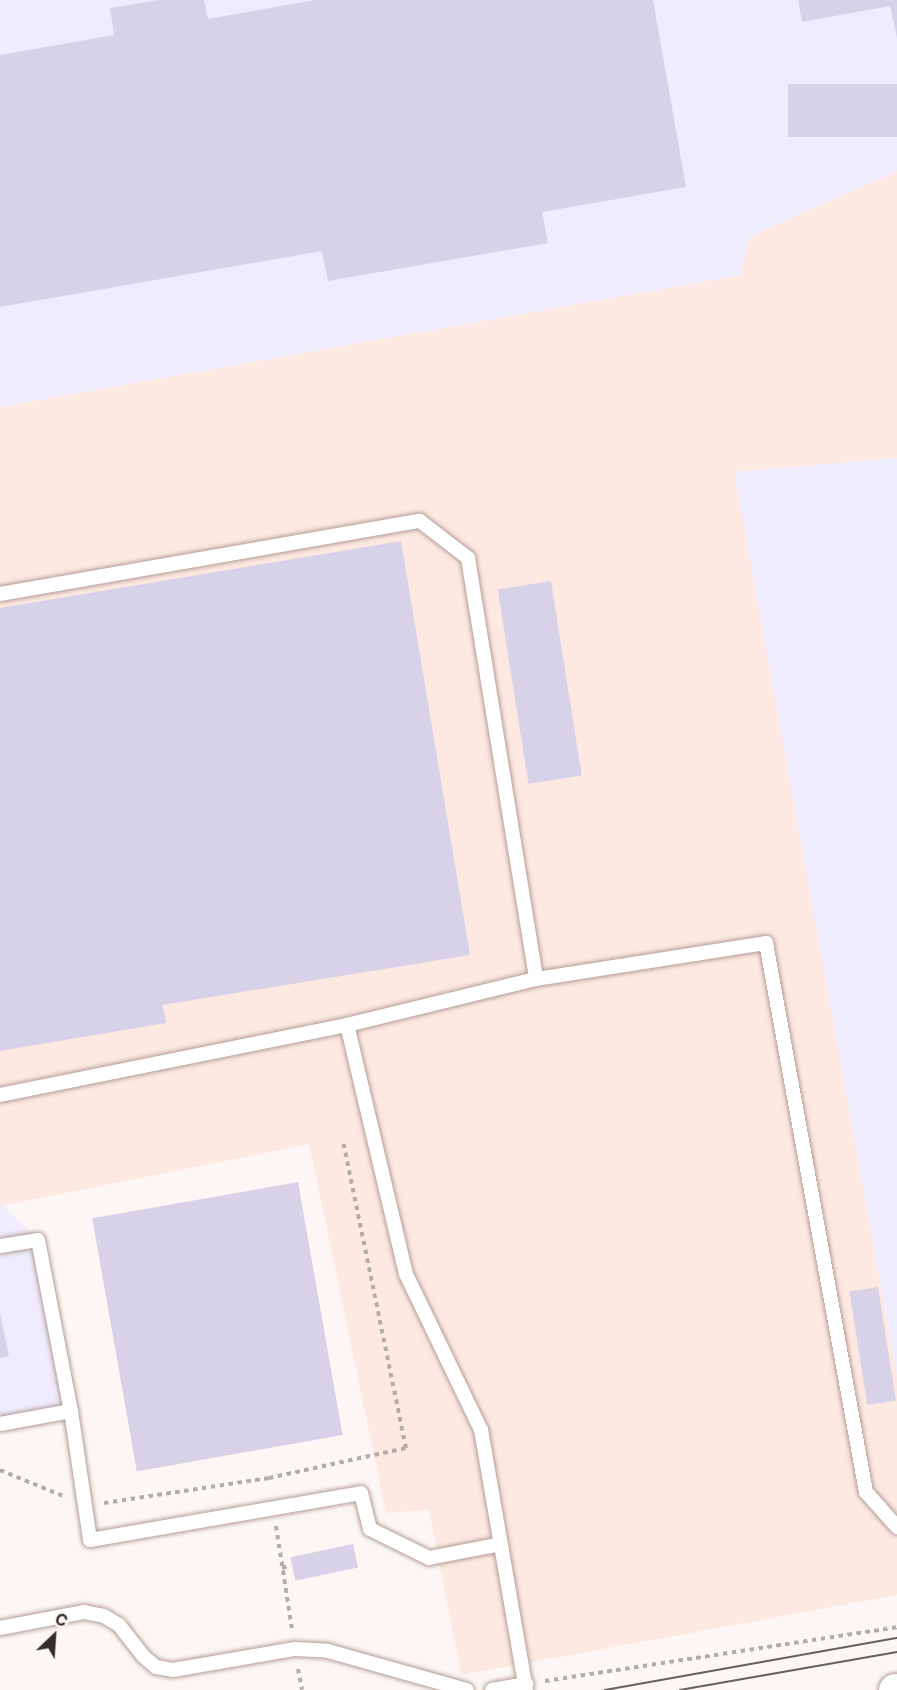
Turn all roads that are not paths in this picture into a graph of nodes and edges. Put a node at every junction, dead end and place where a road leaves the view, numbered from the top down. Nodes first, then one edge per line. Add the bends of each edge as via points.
1 (0, 594) edge
2 (536, 979) junction
3 (347, 1025) junction
4 (0, 1095) edge
5 (0, 1246) edge
6 (71, 1411) junction
7 (0, 1424) edge
8 (897, 1527) edge
9 (501, 1544) junction
10 (0, 1628) edge
11 (526, 1687) edge
12 (467, 1690) edge
13 (492, 1690) edge

1 - 2 lane via 420,521 468,558
2 - 3 lane
2 - 8 lane via 766,943 866,1492
3 - 4 lane
3 - 9 lane via 406,1274 481,1430
5 - 6 lane via 38,1240
6 - 7 lane
6 - 9 lane via 90,1539 361,1493 370,1529 429,1558
9 - 11 lane
10 - 12 lane via 84,1612 119,1624 156,1667 172,1670 295,1649 317,1650
11 - 13 lane

